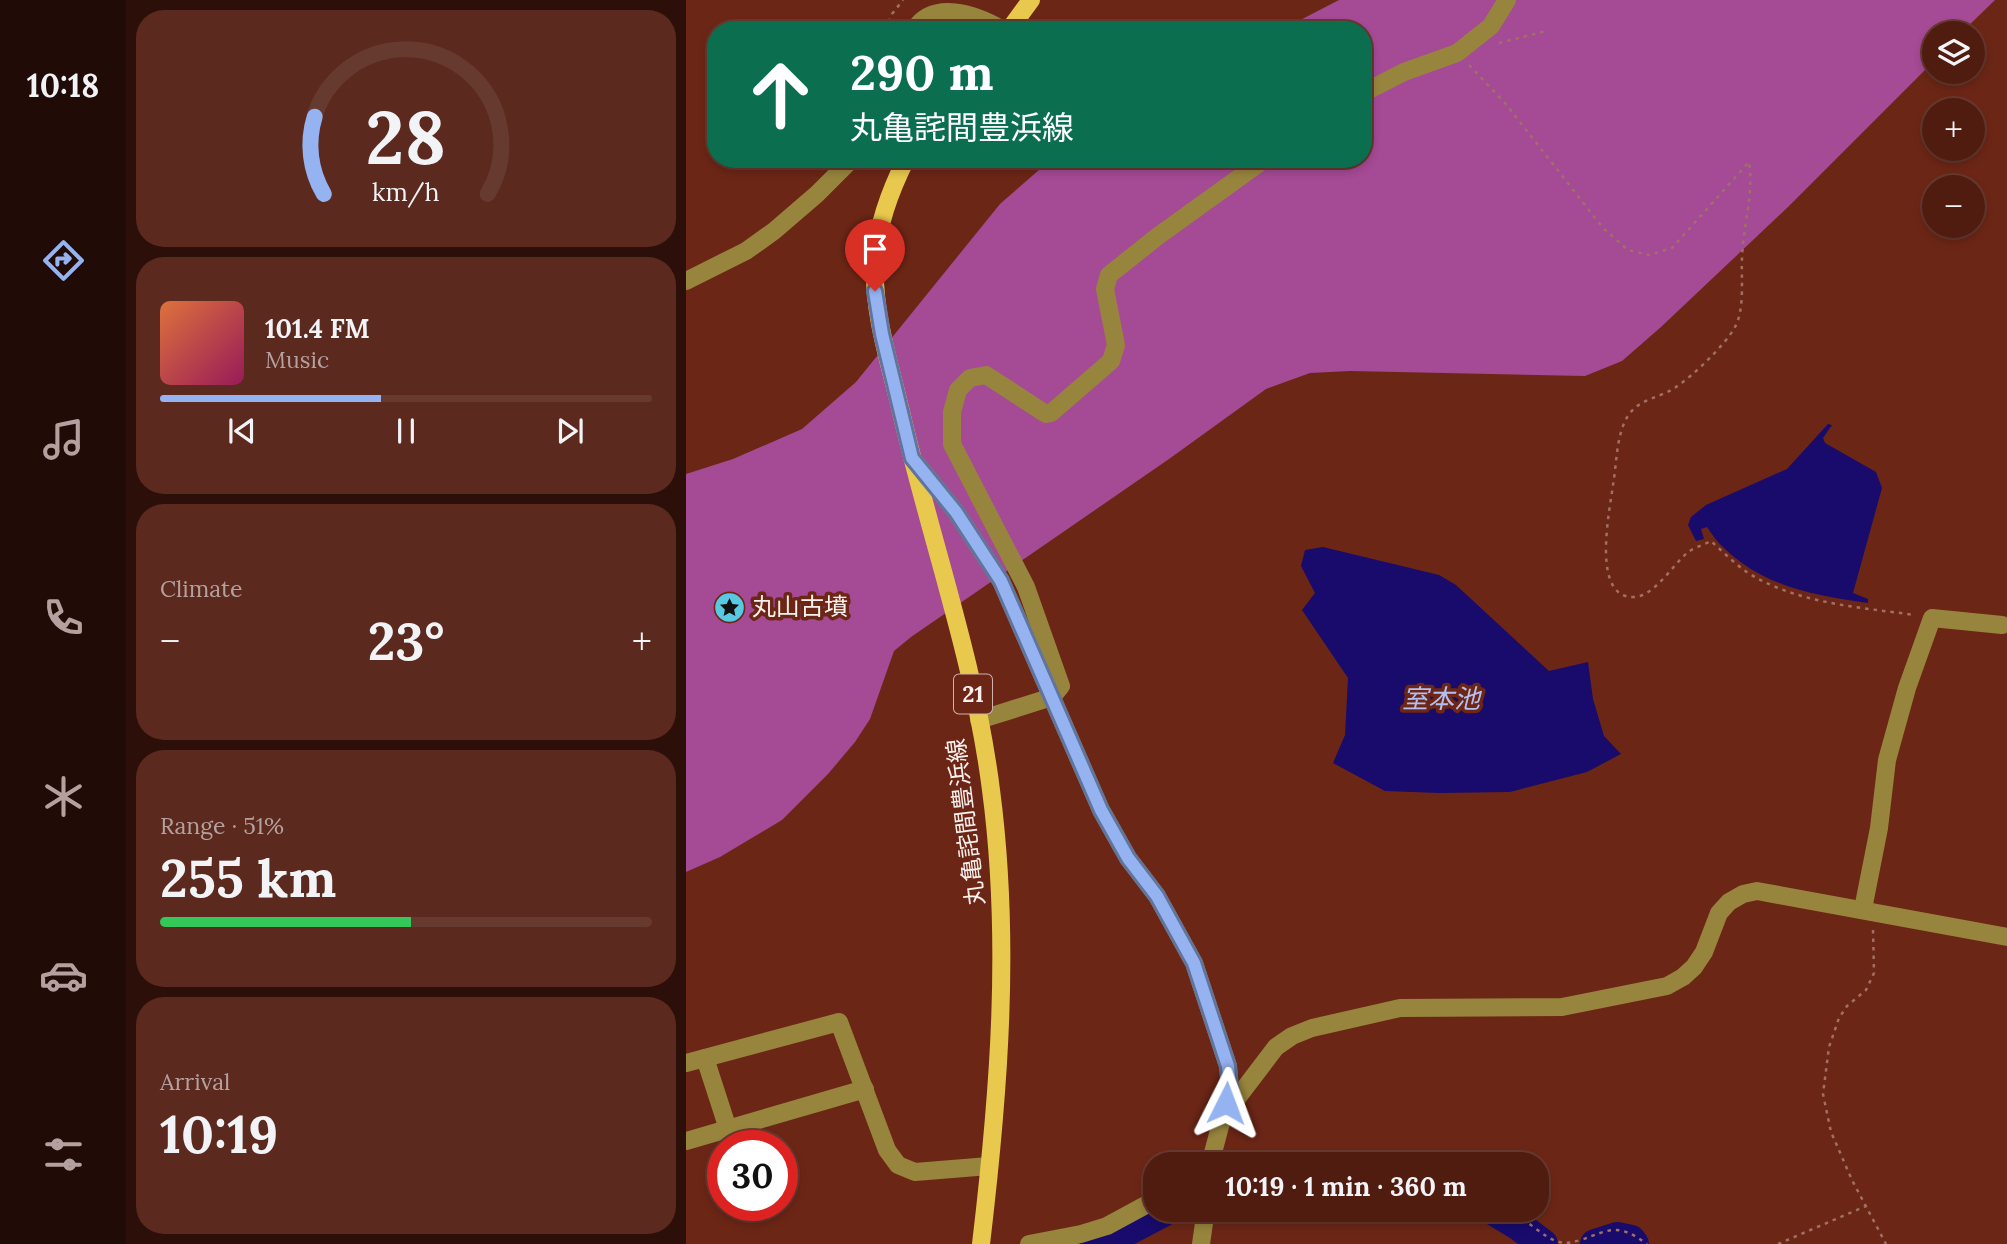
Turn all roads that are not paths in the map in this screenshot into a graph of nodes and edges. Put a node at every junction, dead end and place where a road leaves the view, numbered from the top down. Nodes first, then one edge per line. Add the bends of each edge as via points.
1 (1507, 0) edge
2 (1028, 1) edge
3 (918, 21) edge
4 (985, 21) edge
5 (1015, 21) edge
6 (1372, 88) edge
7 (843, 168) edge
8 (902, 168) edge
9 (1252, 168) edge
10 (686, 281) edge
11 (912, 458) junction
12 (2002, 625) dead end
13 (1052, 698) junction
14 (979, 720) junction
15 (1868, 911) junction
16 (2007, 937) edge
17 (705, 1058) junction
18 (686, 1063) edge
19 (864, 1089) junction
20 (1222, 1118) junction
21 (728, 1129) junction
22 (686, 1141) edge
23 (1213, 1152) edge
24 (989, 1166) junction
25 (1143, 1206) edge
26 (1204, 1222) edge
27 (981, 1244) edge
28 (1030, 1244) edge
29 (1201, 1244) edge

1 - 6 street via 1491,26 1457,53
2 - 5 main road
3 - 4 street via 928,10 945,6
7 - 10 street via 774,231 746,251
8 - 11 main road, 丸亀詫間豊浜線 / 21 via 878,237 874,264 882,334
9 - 13 street via 1109,275 1105,289 1116,345 1111,361 1051,413 986,375 970,378 958,390 952,412 952,444 1027,587 1061,686
11 - 13 street via 956,512 1001,581
11 - 14 main road, 丸亀詫間豊浜線 / 21
12 - 15 street via 1933,618 1887,760
13 - 14 street
13 - 20 street via 1101,810 1194,963 1228,1066 1230,1089
14 - 24 main road, 丸亀詫間豊浜線 / 21 via 998,855 1003,953
15 - 16 street
15 - 20 street via 1757,891 1743,894 1719,912 1694,967 1667,986 1562,1007 1400,1009 1312,1028 1276,1047
17 - 18 street
17 - 19 street via 839,1022
17 - 21 street
19 - 21 street
19 - 24 street via 887,1150 898,1165 915,1172
20 - 23 street
21 - 22 street
24 - 27 main road, 丸亀詫間豊浜線 / 21
25 - 28 street via 1107,1226
26 - 29 street

